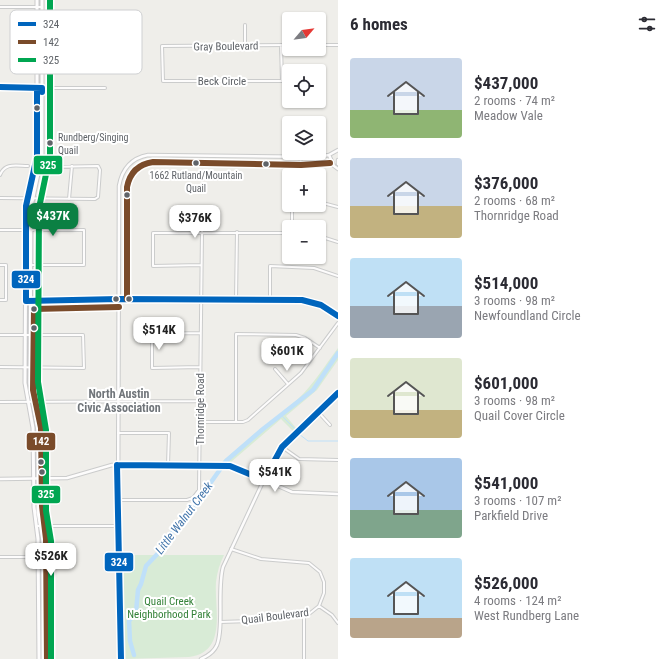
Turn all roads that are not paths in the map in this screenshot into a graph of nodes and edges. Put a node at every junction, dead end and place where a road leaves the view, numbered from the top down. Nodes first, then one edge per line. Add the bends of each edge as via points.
1 (37, 0) edge
2 (42, 0) edge
3 (0, 7) edge
4 (37, 7) junction
5 (42, 7) joint
6 (245, 25) dead end
7 (245, 45) junction
8 (282, 45) edge
9 (326, 45) edge
10 (338, 45) edge
11 (162, 46) joint
12 (282, 56) edge
13 (37, 74) edge
14 (42, 74) edge
15 (0, 88) edge
16 (37, 88) junction
17 (42, 88) junction
18 (105, 88) dead end
19 (37, 149) junction
20 (42, 149) junction
21 (338, 150) edge
22 (326, 155) edge
23 (329, 155) junction
24 (282, 157) edge
25 (338, 160) edge
26 (338, 164) edge
27 (28, 166) dead end
28 (72, 166) junction
29 (48, 167) dead end
30 (338, 169) edge
31 (0, 175) edge
32 (0, 198) edge
33 (27, 198) junction
34 (31, 198) junction
35 (69, 199) junction
36 (326, 204) edge
37 (338, 207) edge
38 (0, 230) edge
39 (26, 230) junction
40 (30, 230) junction
41 (202, 232) junction
42 (237, 232) junction
43 (282, 232) edge
44 (326, 238) edge
45 (338, 242) edge
46 (0, 265) edge
47 (26, 265) junction
48 (30, 265) junction
49 (201, 265) junction
50 (338, 276) edge
51 (118, 299) junction
52 (0, 300) edge
53 (201, 300) junction
54 (236, 300) junction
55 (270, 300) junction
56 (26, 301) junction
57 (30, 301) junction
58 (338, 316) edge
59 (338, 323) edge
60 (201, 333) junction
61 (0, 335) edge
62 (25, 335) junction
63 (30, 335) junction
64 (320, 348) junction
65 (200, 367) junction
66 (0, 368) edge
67 (25, 368) junction
68 (30, 368) junction
69 (275, 369) dead end
70 (288, 384) junction
71 (338, 393) edge
72 (118, 400) junction
73 (27, 401) junction
74 (32, 401) junction
75 (200, 401) junction
76 (0, 402) edge
77 (319, 413) junction
78 (200, 422) junction
79 (236, 422) junction
80 (330, 425) dead end
81 (117, 433) junction
82 (34, 435) junction
83 (38, 435) junction
84 (282, 447) junction
85 (338, 460) edge
86 (117, 465) junction
87 (168, 465) junction
88 (200, 466) junction
89 (0, 479) edge
90 (34, 479) junction
91 (38, 479) junction
92 (264, 480) junction
93 (338, 494) edge
94 (118, 500) junction
95 (36, 526) junction
96 (41, 526) junction
97 (118, 526) junction
98 (231, 549) junction
99 (0, 557) edge
100 (38, 557) junction
101 (319, 606) junction
102 (39, 610) junction
103 (43, 610) junction
104 (304, 615) junction
105 (219, 622) junction
106 (338, 623) edge
107 (39, 659) edge
108 (43, 659) edge
109 (121, 659) edge
110 (201, 659) edge
111 (304, 659) edge

1 - 4 main road
2 - 5 main road
3 - 4 street
4 - 5 street
6 - 7 street
7 - 8 street, Gray Boulevard
7 - 11 street, Gray Boulevard
9 - 10 street
11 - 12 street, Beck Circle via 162,81 282,81
13 - 16 main road
14 - 17 main road
15 - 16 street
16 - 17 street
16 - 19 main road
17 - 18 street
17 - 20 main road
19 - 20 main road
19 - 33 main road via 36,167
20 - 34 main road via 41,163
21 - 23 street
22 - 23 street
23 - 30 street
24 - 51 street via 153,154 144,155 133,161 123,172 119,186
25 - 26 street
27 - 31 street via 7,166
28 - 29 street
28 - 35 street
28 - 35 street via 99,167 99,195 95,199
32 - 33 street
33 - 34 street
33 - 39 main road
34 - 35 street
34 - 40 main road
36 - 37 street
38 - 39 street
39 - 40 street
39 - 47 main road
40 - 48 main road
40 - 48 street via 84,230 84,265
41 - 42 street
41 - 49 street, Thornridge Road
41 - 49 street via 153,233 153,266
42 - 43 street
42 - 54 street
44 - 45 street
46 - 52 street via 6,265 6,300
47 - 48 street
47 - 56 main road
48 - 57 main road
49 - 53 street, Thornridge Road
50 - 55 street via 314,268 270,266
51 - 53 street
51 - 57 street
51 - 72 street
53 - 54 street
53 - 60 street, Thornridge Road
54 - 55 street
55 - 58 street via 311,302 325,307
56 - 57 street
56 - 62 main road
57 - 63 main road
59 - 64 street
60 - 65 street, Thornridge Road
60 - 65 street via 152,334 152,368
61 - 62 street
62 - 63 street
62 - 67 main road
63 - 68 main road
63 - 68 street via 83,335 84,368
64 - 70 street via 301,373
64 - 79 street via 296,335 236,334
65 - 75 street, Thornridge Road
66 - 67 street
67 - 68 street
67 - 73 main road
68 - 74 main road
69 - 70 street
70 - 79 street via 248,420
71 - 77 street
72 - 74 street
72 - 75 street
72 - 81 street
73 - 74 street
73 - 76 street
73 - 82 main road
74 - 83 main road
75 - 78 street, Thornridge Road
77 - 80 street
77 - 84 street
78 - 79 street
78 - 88 street, Thornridge Road
81 - 86 street
81 - 87 street via 169,433
82 - 83 main road
82 - 90 main road
83 - 91 main road
84 - 85 street via 299,459
84 - 92 street
86 - 87 street
86 - 91 street via 106,466 72,478
86 - 94 street
87 - 88 street
88 - 92 street via 230,466
88 - 94 street, Thornridge Road via 199,490 189,500
89 - 90 street
90 - 91 street
90 - 95 main road
91 - 96 main road via 38,512
92 - 93 street via 298,493
92 - 98 street
94 - 97 street
95 - 96 street
95 - 100 main road
96 - 97 street
96 - 103 main road
97 - 109 street
98 - 101 street, Quail Boulevard via 261,560 300,561 312,565 320,572 324,582 324,593
98 - 105 street via 221,575
99 - 100 street
100 - 102 main road
101 - 104 street, Quail Boulevard via 314,612
101 - 106 street
102 - 103 main road
102 - 107 main road
103 - 108 main road
104 - 105 street, Quail Boulevard
104 - 111 street
105 - 110 street via 217,644 210,654

